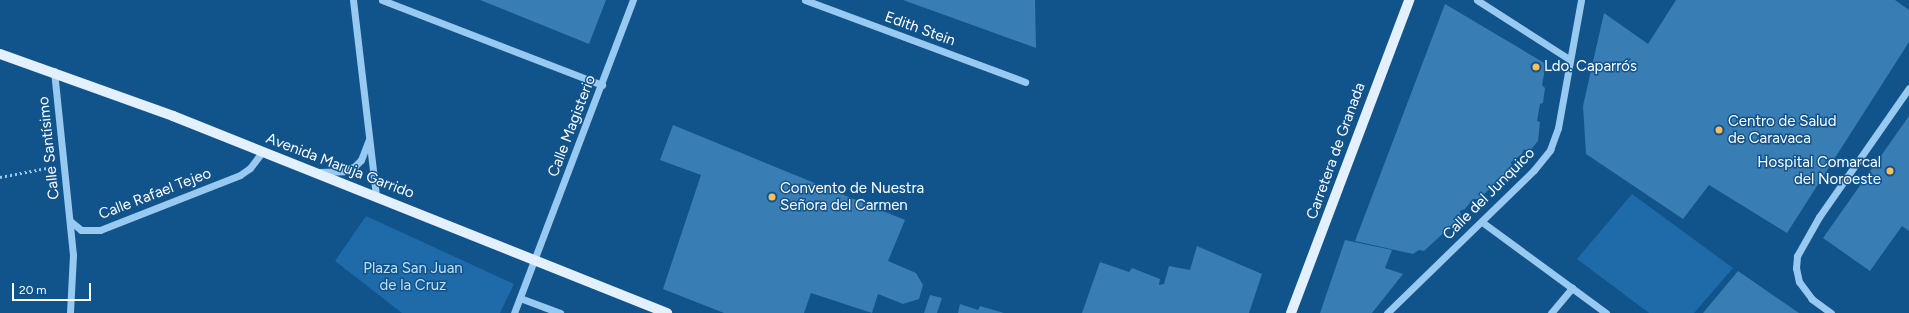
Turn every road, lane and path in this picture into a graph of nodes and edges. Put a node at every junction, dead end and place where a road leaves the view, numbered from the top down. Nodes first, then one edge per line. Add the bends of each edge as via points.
1 (353, 0) edge
2 (382, 0) edge
3 (633, 0) edge
4 (805, 0) edge
5 (1409, 0) edge
6 (1476, 0) edge
7 (1581, 0) edge
8 (0, 54) edge
9 (1569, 59) junction
10 (54, 71) junction
11 (1026, 82) dead end
12 (602, 85) junction
13 (1909, 88) edge
14 (370, 137) junction
15 (262, 152) junction
16 (63, 165) junction
17 (307, 170) junction
18 (0, 177) edge
19 (376, 196) junction
20 (70, 221) junction
21 (1482, 222) junction
22 (535, 261) junction
23 (1572, 288) junction
24 (520, 298) junction
25 (70, 313) edge
26 (514, 313) edge
27 (560, 313) edge
28 (667, 313) edge
29 (1292, 313) edge
30 (1387, 313) edge
31 (1551, 313) edge
32 (1606, 313) edge
33 (1830, 313) edge

1 - 14 street
2 - 12 street
3 - 12 street, Calle Magisterio
4 - 11 street, Edith Stein
5 - 29 main road, Carretera de Granada
6 - 9 street
7 - 9 street, Calle del Junquico
8 - 10 main road, Avenida Maruja Garrido
9 - 21 street, Calle del Junquico via 1558,128 1550,150 1534,170
10 - 15 main road, Avenida Maruja Garrido
10 - 16 street, Calle Santísimo
12 - 22 street, Calle Magisterio
13 - 33 street via 1819,218 1797,256 1799,282 1812,299
14 - 17 street via 361,160 355,166 344,171 328,173
14 - 19 street
15 - 17 main road, Avenida Maruja Garrido
15 - 20 street, Calle Rafael Tejeo via 240,176 100,230 81,230
16 - 18 path
16 - 20 street, Calle Santísimo
17 - 19 main road, Avenida Maruja Garrido
19 - 22 main road, Avenida Maruja Garrido
20 - 25 street via 74,283
21 - 23 street
21 - 30 street, Calle del Junquico
22 - 24 street, Calle Magisterio
22 - 28 main road, Avenida Maruja Garrido
23 - 31 street
23 - 32 street
24 - 26 street, Calle Magisterio
24 - 27 street

